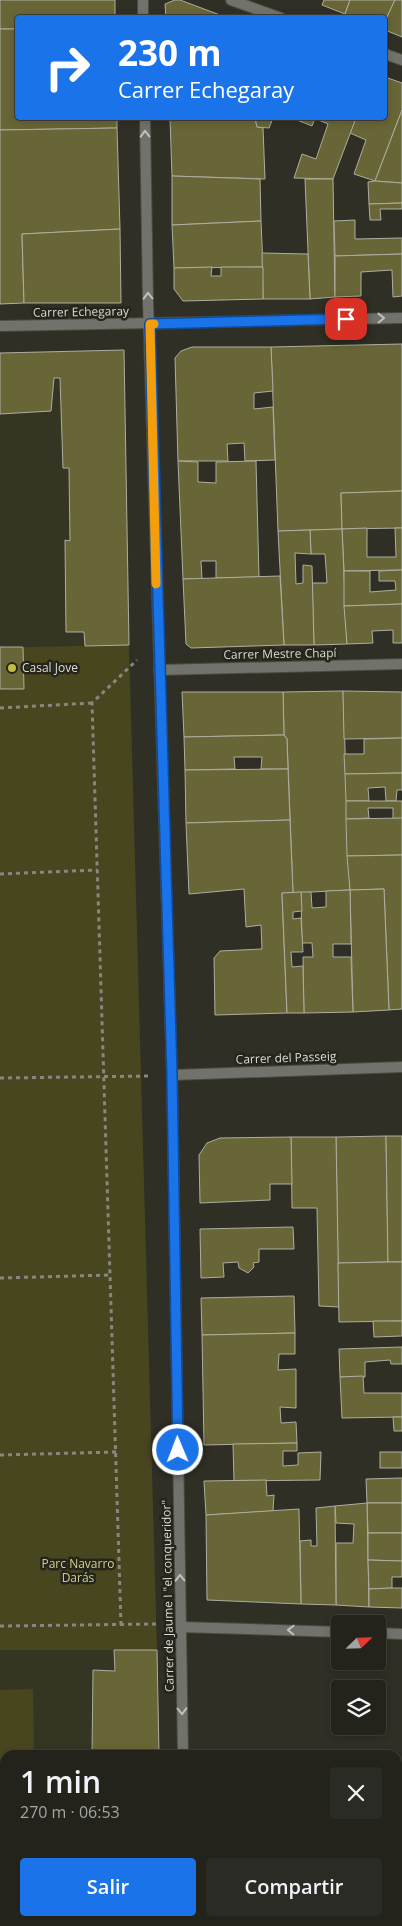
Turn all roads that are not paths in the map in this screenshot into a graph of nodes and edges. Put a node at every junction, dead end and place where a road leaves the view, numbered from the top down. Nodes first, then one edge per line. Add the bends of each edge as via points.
1 (143, 0) edge
2 (232, 0) edge
3 (143, 15) edge
4 (273, 15) edge
5 (387, 55) edge
6 (402, 60) edge
7 (145, 120) edge
8 (402, 318) edge
9 (150, 324) junction
10 (0, 326) edge
11 (402, 664) edge
12 (159, 670) junction
13 (402, 1067) edge
14 (172, 1075) junction
15 (181, 1627) junction
16 (331, 1632) edge
17 (386, 1633) edge
18 (402, 1634) edge
19 (183, 1750) edge

1 - 3 street
2 - 4 street
5 - 6 street
9 -> 7 street, Carrer de Jaume I "el conqueridor"
9 -> 8 street, Carrer Echegaray
9 - 10 street, Carrer Echegaray
9 - 12 street, Carrer de Jaume I "el conqueridor"
11 - 12 street, Carrer Mestre Chapí
12 - 14 street, Carrer de Jaume I "el conqueridor"
13 - 14 street, Carrer del Passeig
15 -> 14 street, Carrer de Jaume I "el conqueridor"
16 -> 15 street
15 -> 19 street, Carrer de Jaume I "el conqueridor"
17 - 18 street

